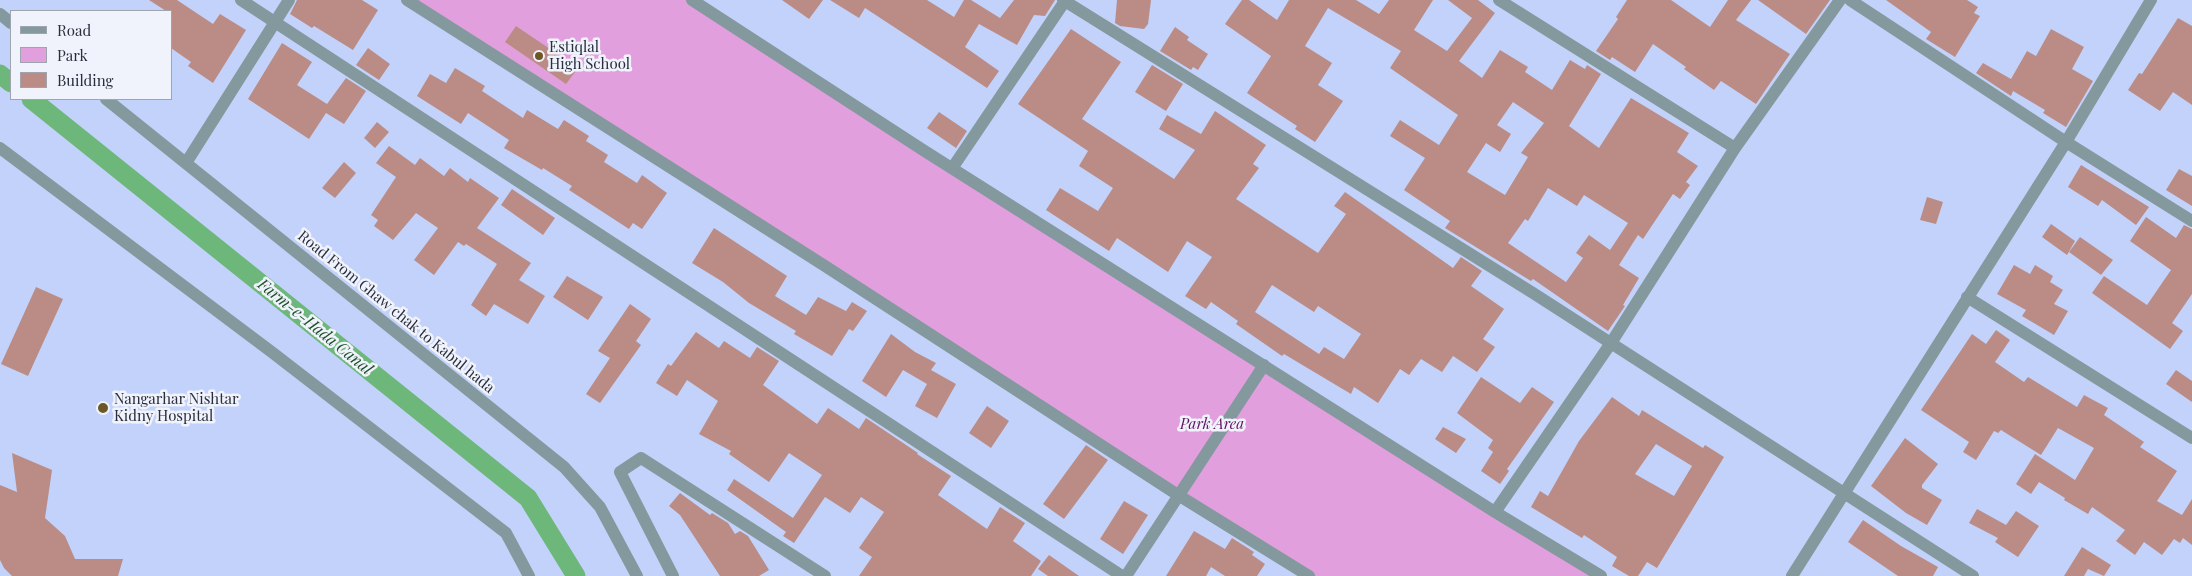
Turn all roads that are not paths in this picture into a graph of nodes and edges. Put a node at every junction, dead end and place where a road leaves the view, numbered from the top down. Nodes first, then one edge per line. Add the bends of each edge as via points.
1 (241, 0) edge
2 (289, 0) edge
3 (408, 0) edge
4 (692, 0) edge
5 (1499, 0) edge
6 (1840, 0) edge
7 (1850, 0) edge
8 (2151, 0) edge
9 (1064, 1) edge
10 (0, 14) edge
11 (10, 22) edge
12 (276, 23) junction
13 (107, 100) edge
14 (2066, 142) junction
15 (0, 148) edge
16 (1735, 148) junction
17 (186, 163) junction
18 (953, 167) junction
19 (2192, 221) edge
20 (1968, 297) junction
21 (1611, 343) junction
22 (1264, 365) junction
23 (2192, 438) edge
24 (1843, 494) junction
25 (1178, 495) junction
26 (1495, 512) junction
27 (529, 576) edge
28 (637, 576) edge
29 (672, 576) edge
30 (825, 576) edge
31 (1124, 576) edge
32 (1309, 576) edge
33 (1601, 576) edge
34 (1792, 576) edge
35 (1973, 576) edge

1 - 12 street
2 - 12 street
3 - 25 street
4 - 18 street
5 - 16 street
6 - 16 street
7 - 14 street
8 - 14 street
9 - 18 street
9 - 21 street
10 - 11 street
12 - 17 street
12 - 31 street
13 - 17 street, Road From Ghaw chak to Kabul hada
14 - 19 street
14 - 20 street
15 - 27 street via 506,533
16 - 21 street
17 - 28 street, Road From Ghaw chak to Kabul hada via 564,467 600,507
18 - 22 street
20 - 23 street
20 - 24 street
21 - 24 street
21 - 26 street
22 - 25 street
22 - 26 street
24 - 34 street
24 - 35 street
25 - 31 street
25 - 32 street
26 - 33 street
29 - 30 street via 620,472 641,458

